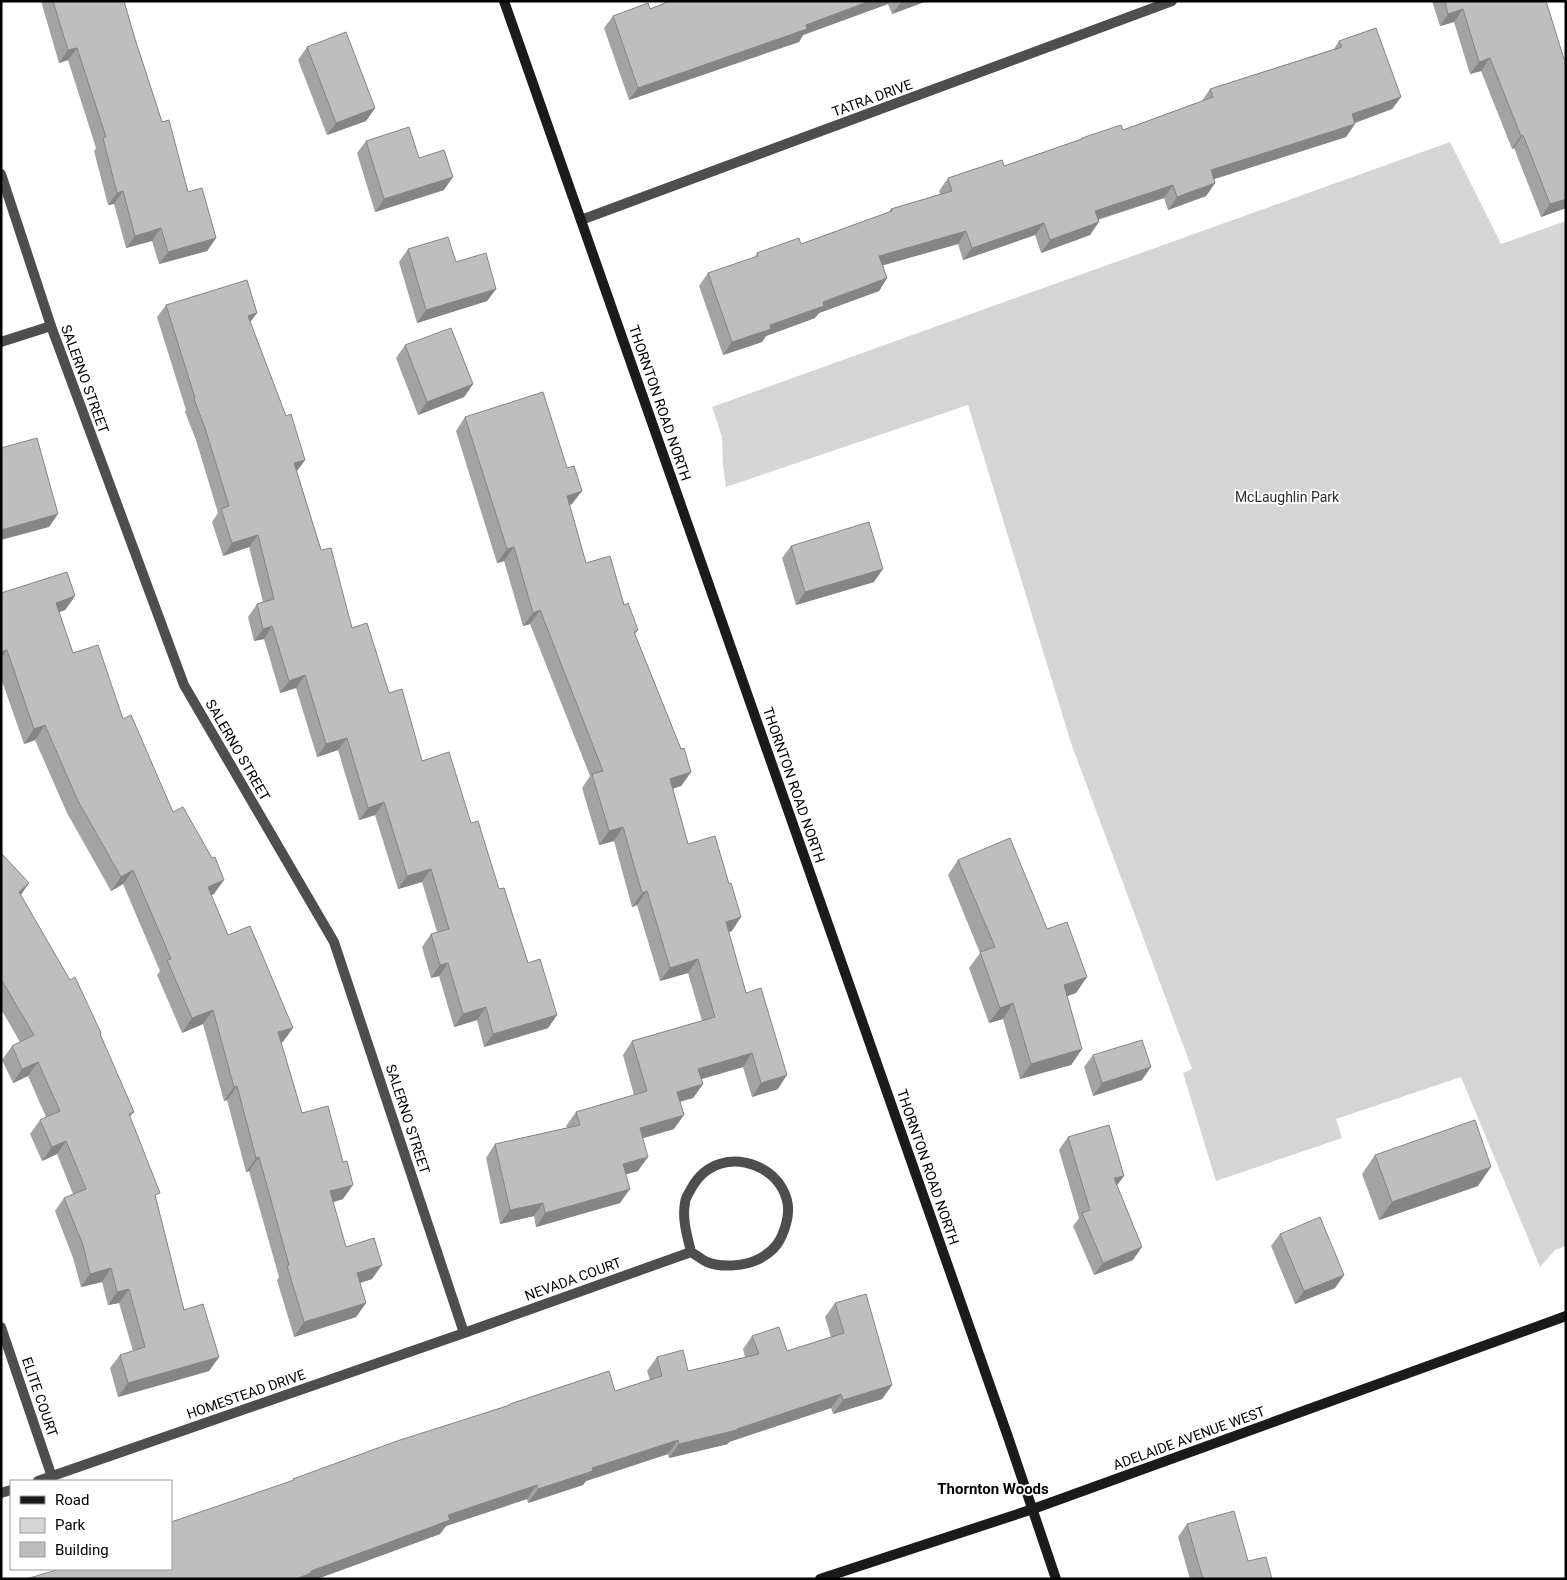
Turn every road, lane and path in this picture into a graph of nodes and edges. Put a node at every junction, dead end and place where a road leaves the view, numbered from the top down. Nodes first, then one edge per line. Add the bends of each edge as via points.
1 (504, 1) edge
2 (1172, 1) edge
3 (1, 174) edge
4 (581, 220) junction
5 (51, 326) junction
6 (1, 342) edge
7 (691, 1252) junction
8 (1566, 1316) edge
9 (1, 1327) edge
10 (464, 1333) junction
11 (52, 1477) junction
12 (42, 1480) edge
13 (1033, 1509) junction
14 (820, 1579) edge
15 (1056, 1579) edge

1 - 4 main road, THORNTON ROAD NORTH
2 - 4 street, TATRA DRIVE
3 - 5 street, SALERNO STREET
4 - 13 main road, THORNTON ROAD NORTH
5 - 6 street
5 - 10 street, SALERNO STREET via 184,685 334,942
7 - 7 street via 708,1262 731,1265 749,1264 770,1253 782,1238 788,1218 787,1200 766,1170 744,1161 726,1162 710,1167 696,1179 685,1201 684,1219
7 - 10 street, NEVADA COURT
8 - 13 main road, ADELAIDE AVENUE WEST
9 - 11 street, ELITE COURT
10 - 11 street, HOMESTEAD DRIVE
11 - 12 street, HOMESTEAD DRIVE
13 - 14 main road, ADELAIDE AVENUE WEST
13 - 15 main road, THORNTON ROAD NORTH

